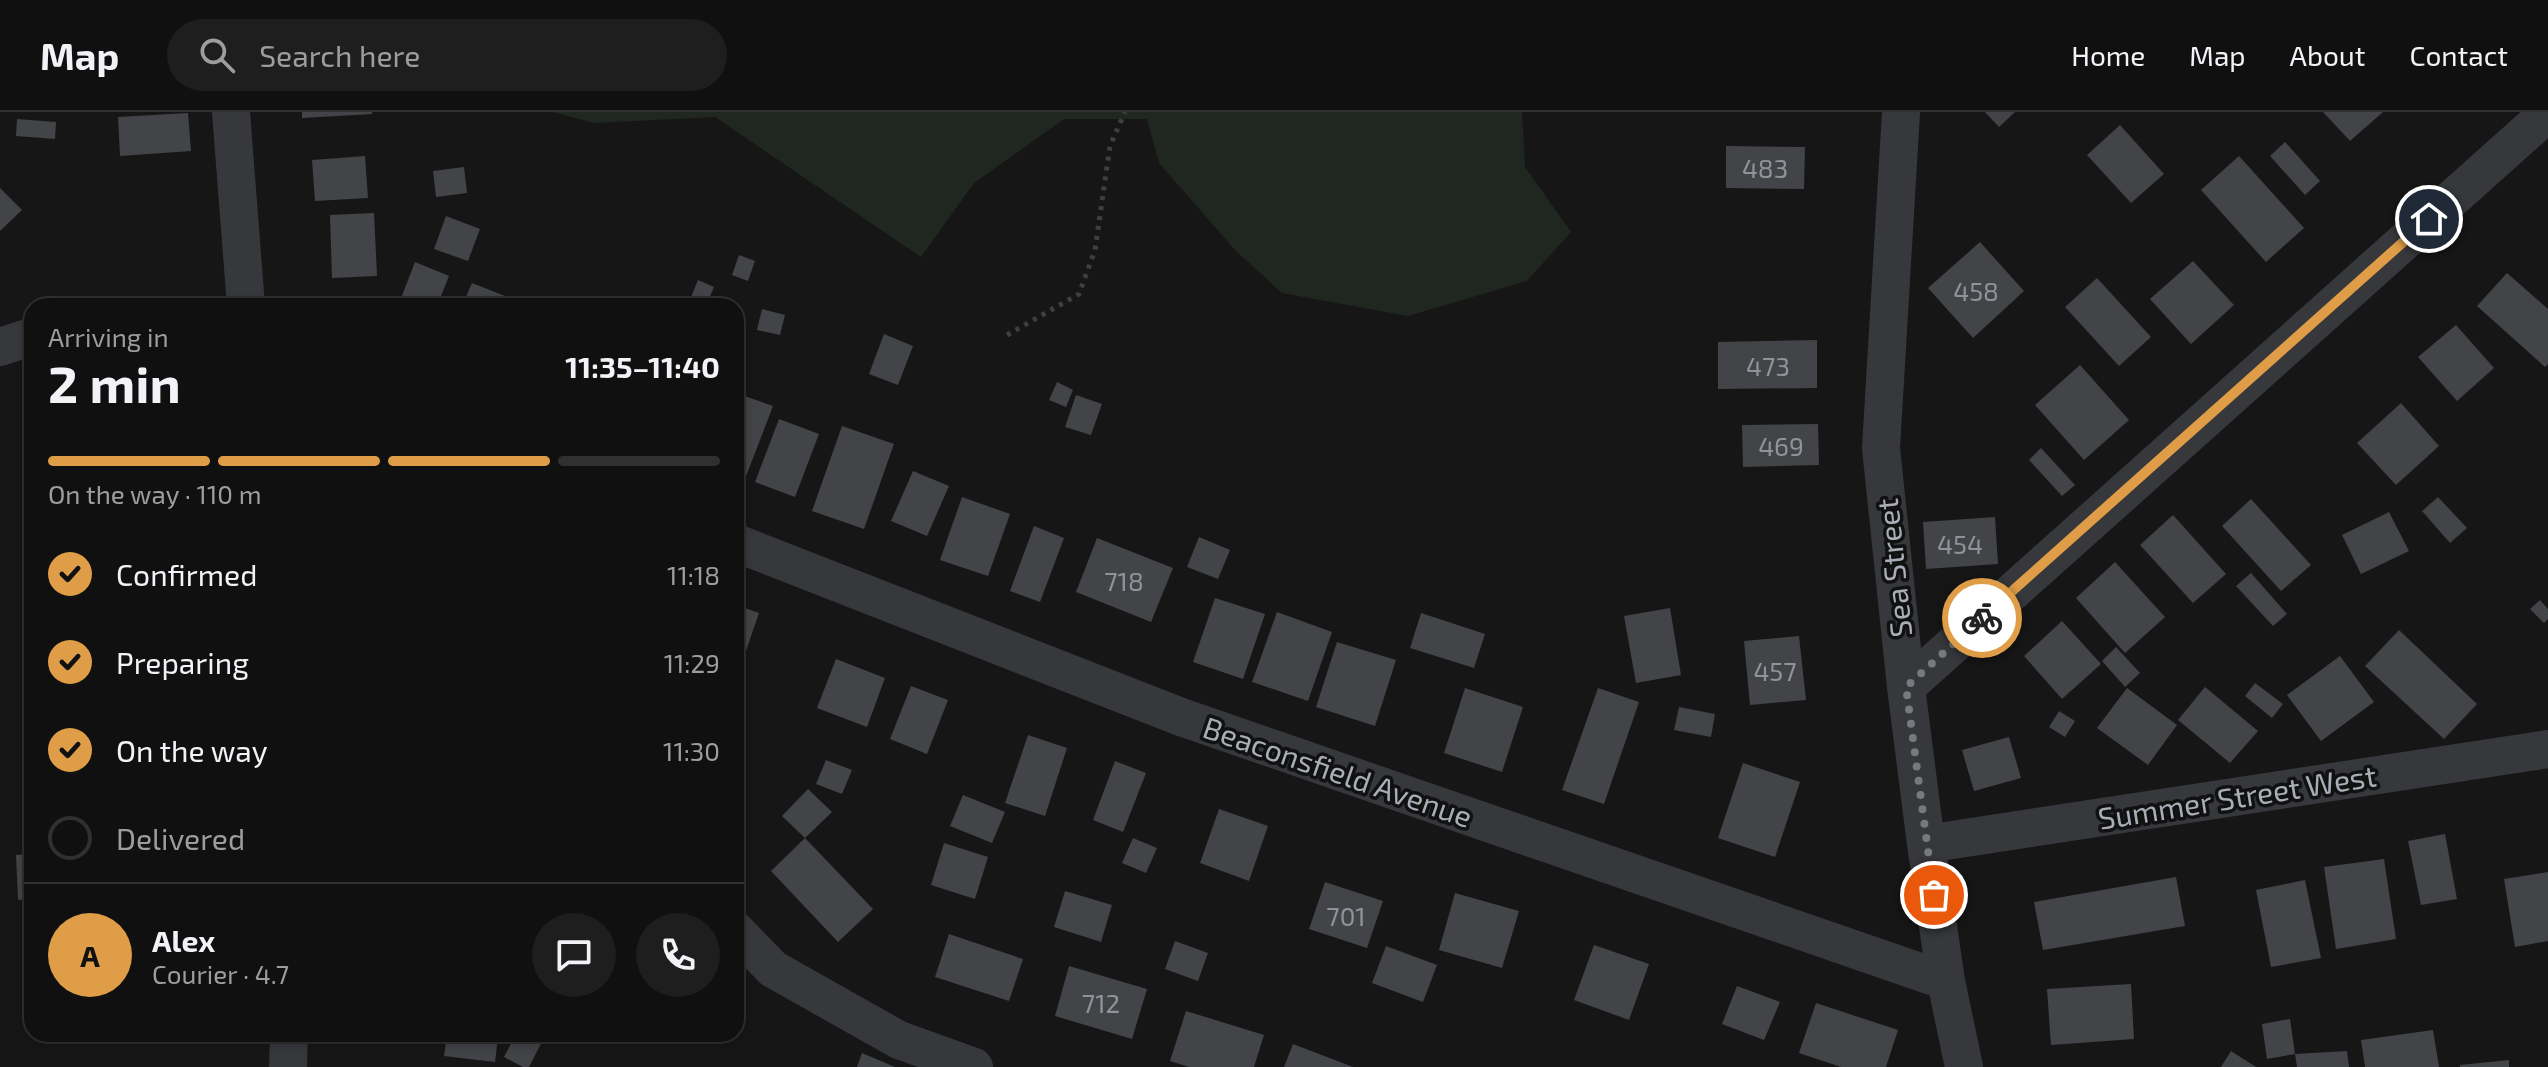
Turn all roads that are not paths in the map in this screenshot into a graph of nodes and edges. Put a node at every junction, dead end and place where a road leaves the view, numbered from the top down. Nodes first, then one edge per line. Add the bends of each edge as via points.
1 (231, 112) edge
2 (1901, 112) edge
3 (2548, 113) edge
4 (245, 298) edge
5 (24, 339) edge
6 (0, 347) edge
7 (744, 546) edge
8 (1906, 687) junction
9 (2548, 749) edge
10 (1926, 844) junction
11 (744, 939) edge
12 (1946, 981) junction
13 (289, 1042) edge
14 (288, 1067) edge
15 (974, 1067) edge
16 (1964, 1067) edge

1 - 4 street
2 - 8 street, Sea Street via 1881,448
3 - 8 street
5 - 6 street
7 - 12 street, Beaconsfield Avenue via 1181,717
8 - 10 street, Sea Street
9 - 10 street, Summer Street West
10 - 12 street, Sea Street
11 - 15 street via 773,969 899,1040
12 - 16 street, Sea Street
13 - 14 street

